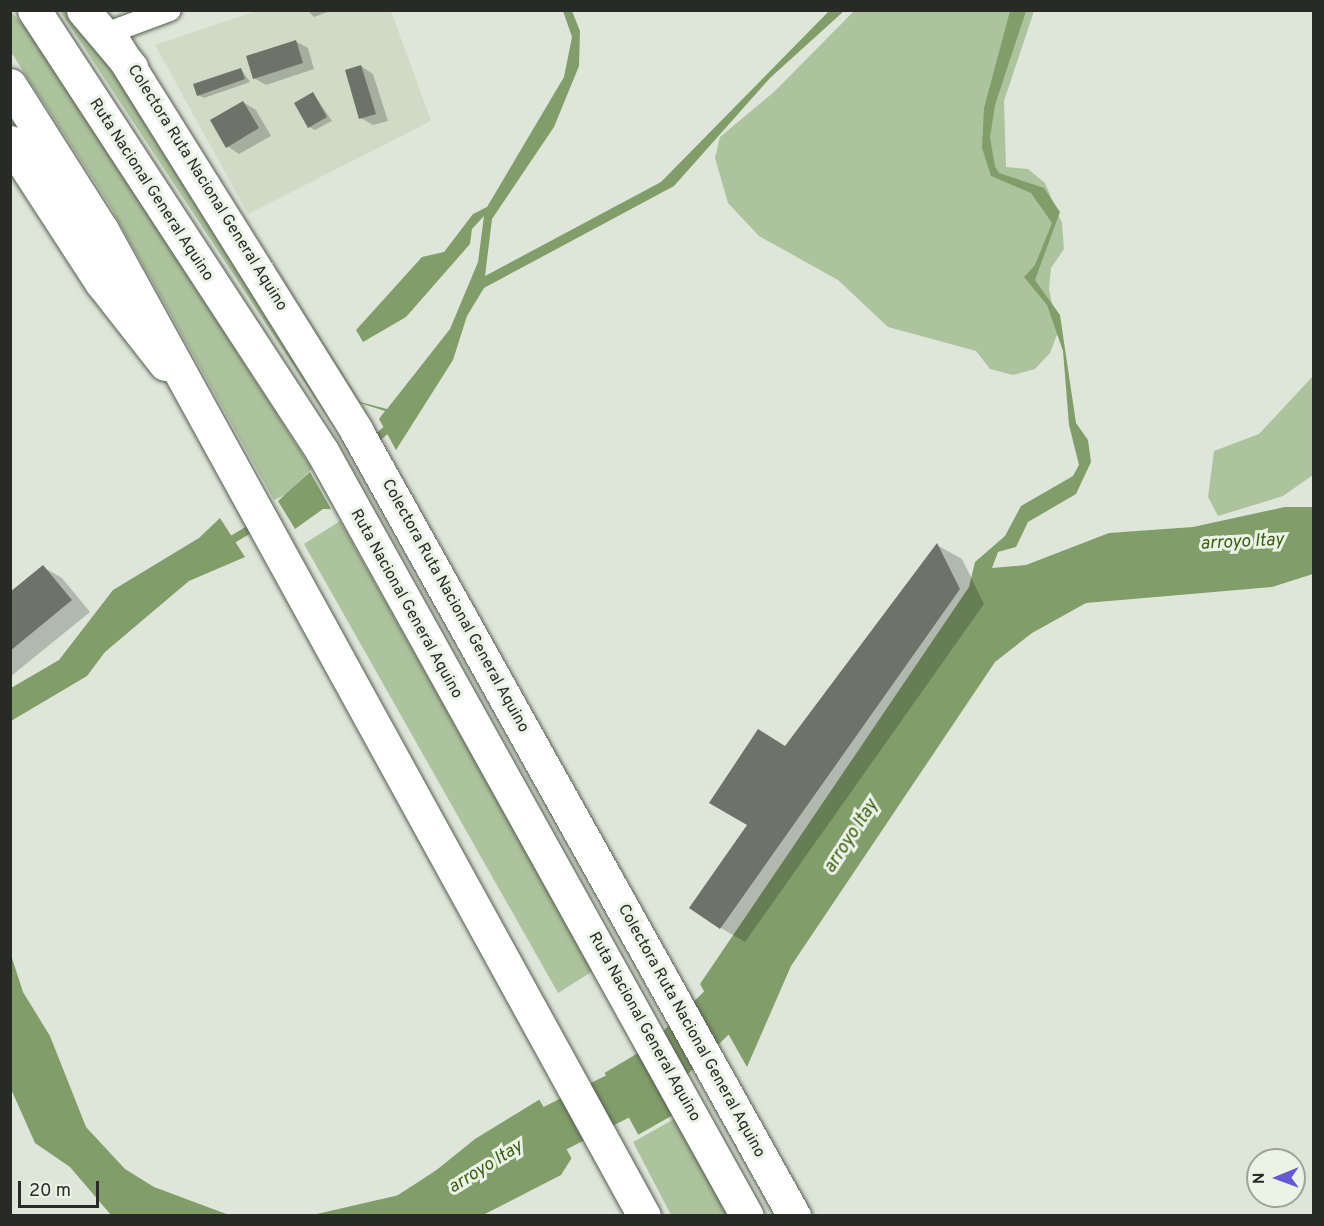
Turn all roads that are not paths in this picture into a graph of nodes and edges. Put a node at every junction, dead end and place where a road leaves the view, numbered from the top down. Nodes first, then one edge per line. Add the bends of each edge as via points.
1 (34, 10) edge
2 (83, 10) edge
3 (170, 10) edge
4 (100, 22) edge
5 (131, 67) junction
6 (10, 85) edge
7 (10, 142) edge
8 (206, 416) junction
9 (642, 1215) edge
10 (747, 1215) edge
11 (794, 1215) edge

1 - 10 main road, Ruta Nacional General Aquino via 322,452
2 - 5 main road
3 - 4 street
4 - 5 main road, Colectora Ruta Nacional General Aquino
5 - 11 main road, Colectora Ruta Nacional General Aquino via 393,494
6 - 8 main road via 102,230
7 - 8 main road via 101,282
8 - 9 main road via 525,1007

